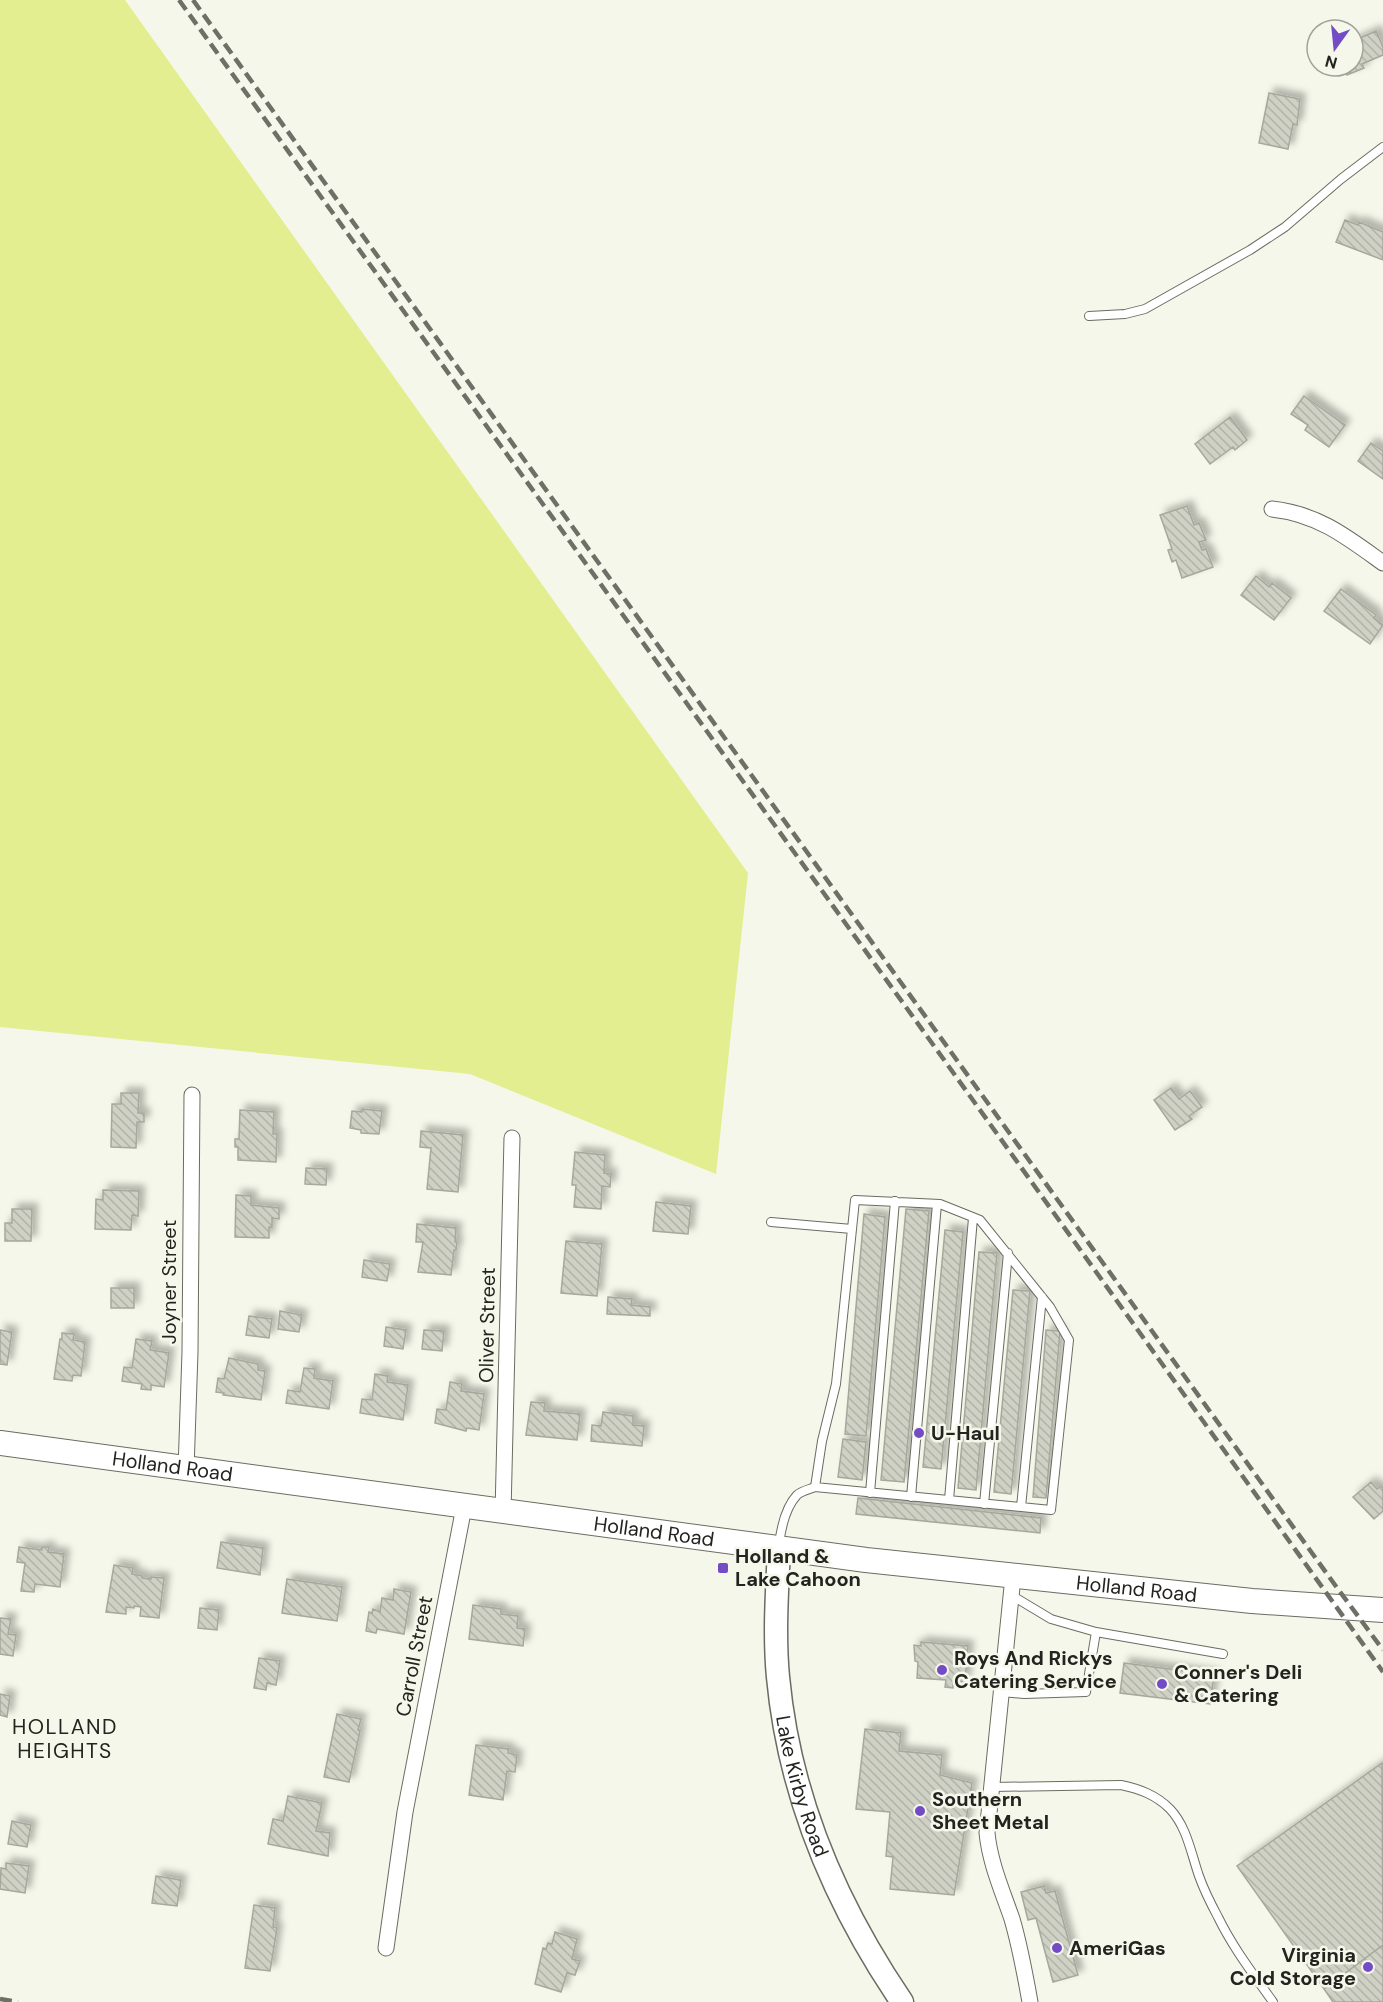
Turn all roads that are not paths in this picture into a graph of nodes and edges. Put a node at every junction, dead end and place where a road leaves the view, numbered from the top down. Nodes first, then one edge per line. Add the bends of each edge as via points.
1 (1383, 147) edge
2 (1089, 316) dead end
3 (1272, 509) dead end
4 (1383, 563) edge
5 (192, 1095) dead end
6 (512, 1138) dead end
7 (895, 1202) junction
8 (937, 1204) junction
9 (972, 1218) junction
10 (771, 1222) dead end
11 (852, 1229) junction
12 (1008, 1253) junction
13 (1042, 1297) junction
14 (0, 1443) edge
15 (186, 1470) junction
16 (815, 1487) junction
17 (870, 1493) junction
18 (911, 1497) junction
19 (949, 1500) junction
20 (984, 1504) junction
21 (464, 1507) junction
22 (1021, 1507) junction
23 (503, 1513) junction
24 (778, 1550) junction
25 (1012, 1586) junction
26 (1383, 1610) edge
27 (1096, 1632) junction
28 (1223, 1654) dead end
29 (1002, 1692) junction
30 (992, 1788) junction
31 (386, 1948) dead end
32 (902, 2002) edge
33 (1030, 2002) edge
34 (1273, 2002) edge

1 - 2 lane via 1285,227 1250,250 1146,309
3 - 4 street via 1308,516 1332,527
5 - 15 street, Joyner Street
6 - 23 street, Oliver Street
7 - 8 lane
7 - 11 lane via 855,1200
7 - 17 lane
8 - 9 lane
8 - 18 lane
9 - 12 lane via 980,1220
9 - 19 lane
10 - 11 lane
11 - 16 lane via 836,1384
12 - 13 lane
12 - 20 lane
13 - 22 lane
13 - 22 lane via 1069,1340 1051,1510
14 - 15 main road, Holland Road
15 - 21 main road, Holland Road
16 - 17 lane
16 - 24 lane via 798,1494 786,1514
17 - 18 lane
18 - 19 lane
19 - 20 lane
20 - 22 lane
21 - 23 main road, Holland Road
21 - 31 street, Carroll Street via 405,1812
23 - 24 main road, Holland Road
24 - 25 main road, Holland Road
24 - 32 street, Lake Kirby Road via 778,1676 796,1777 835,1887
25 - 26 main road, Holland Road
25 - 27 lane via 1051,1619
25 - 29 street
27 - 28 lane
27 - 29 lane via 1086,1692
29 - 30 street
30 - 33 street via 989,1850 1012,1920
30 - 34 lane via 1121,1785 1156,1798 1171,1810 1184,1829 1219,1918 1241,1958

